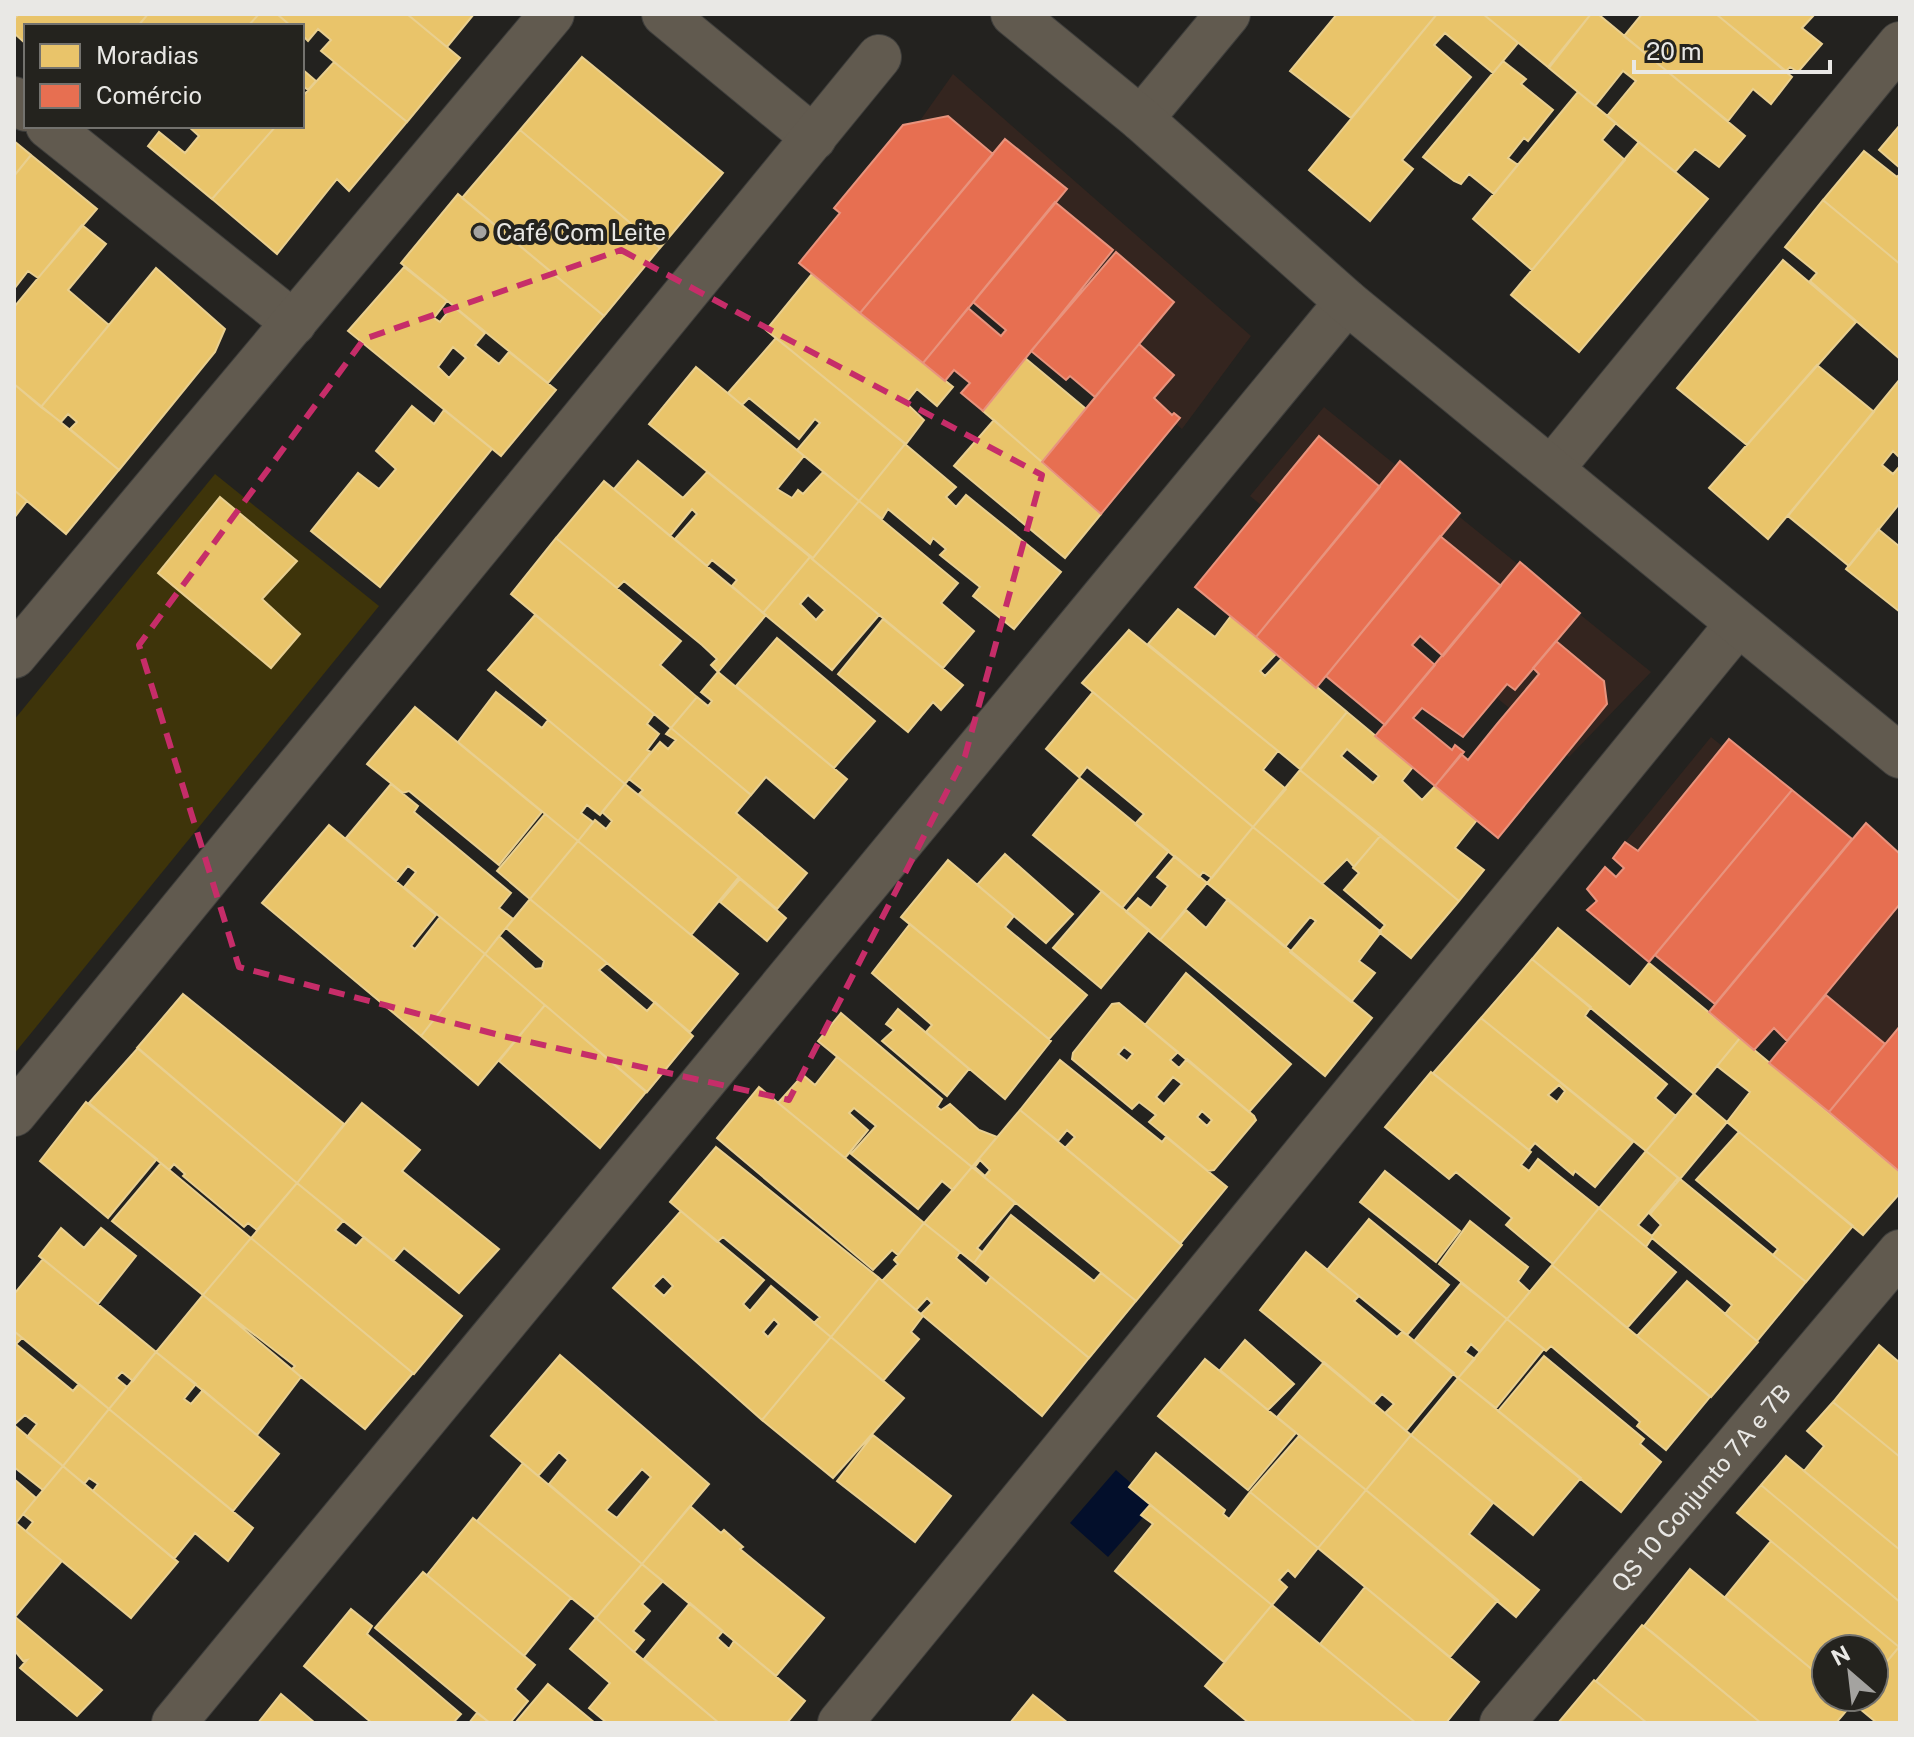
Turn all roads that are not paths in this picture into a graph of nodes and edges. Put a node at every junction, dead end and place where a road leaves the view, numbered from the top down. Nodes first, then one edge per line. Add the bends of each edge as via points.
1 (552, 14) edge
2 (664, 14) edge
3 (1013, 14) edge
4 (1228, 14) edge
5 (1900, 44) edge
6 (879, 57) dead end
7 (1141, 119) junction
8 (50, 128) edge
9 (814, 138) junction
10 (1347, 302) junction
11 (294, 323) junction
12 (1553, 467) junction
13 (1737, 625) junction
14 (14, 656) edge
15 (1900, 756) edge
16 (14, 1114) edge
17 (1900, 1252) edge
18 (174, 1723) edge
19 (840, 1723) edge
20 (1502, 1723) edge

1 - 11 street
2 - 9 street
3 - 7 street
4 - 7 street
5 - 12 street
6 - 9 street
7 - 10 street
8 - 11 street
9 - 16 street
10 - 12 street
10 - 18 street
11 - 14 street
12 - 13 street
13 - 15 street
13 - 19 street
17 - 20 street, QS 10 Conjunto 7A e 7B

